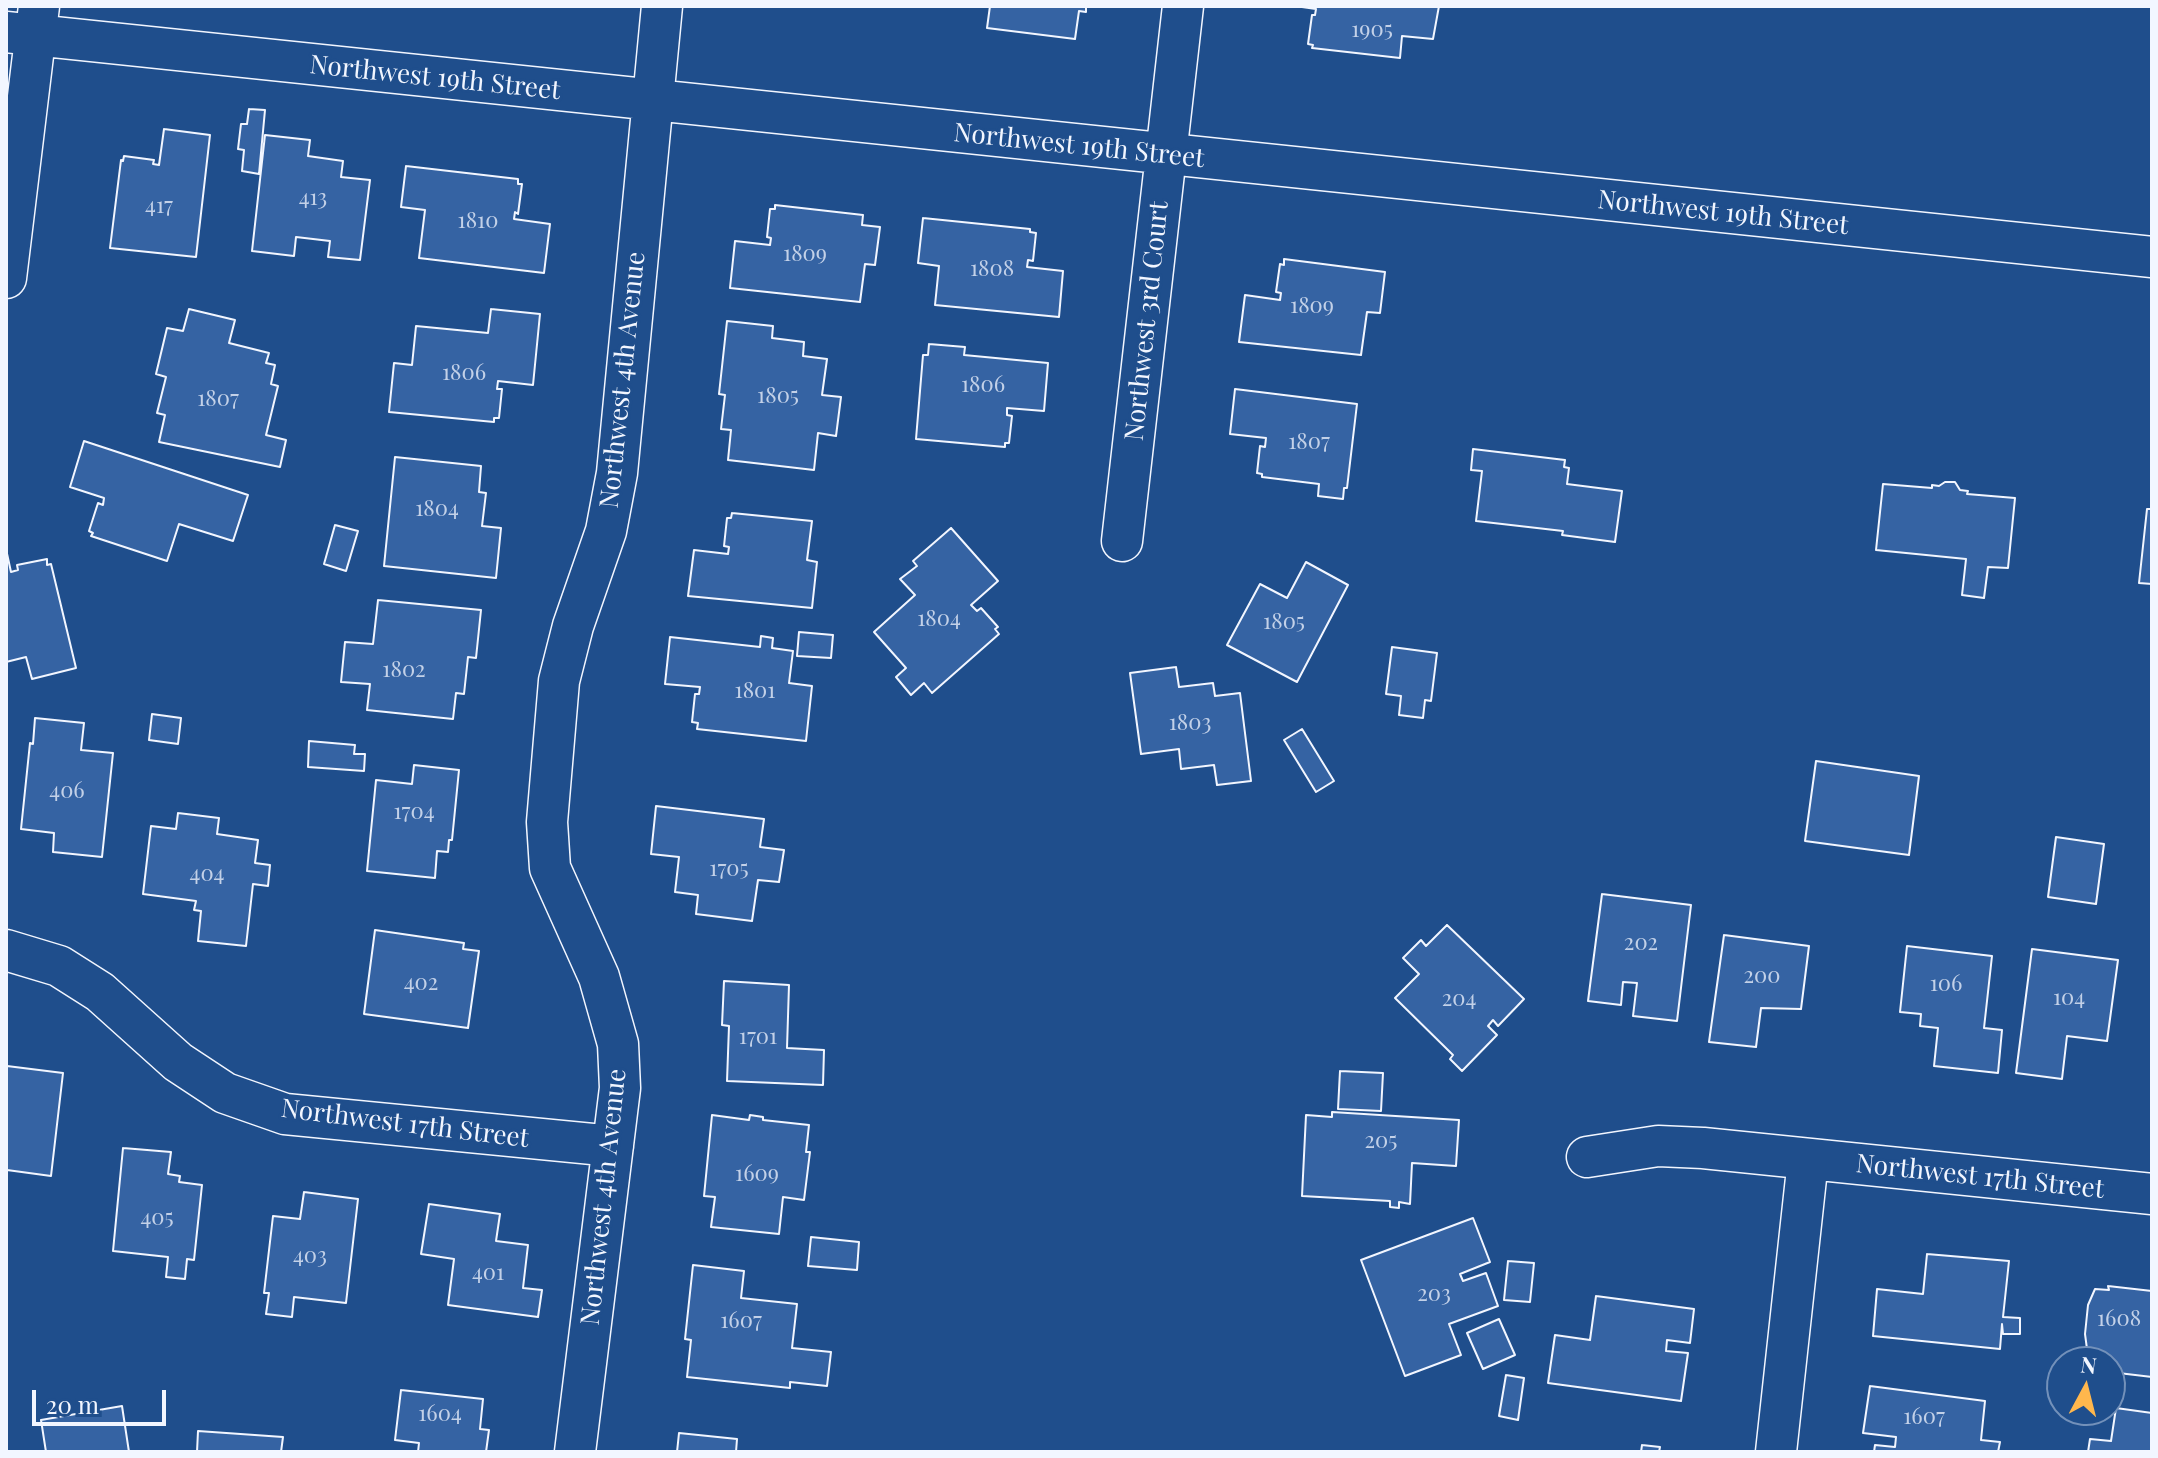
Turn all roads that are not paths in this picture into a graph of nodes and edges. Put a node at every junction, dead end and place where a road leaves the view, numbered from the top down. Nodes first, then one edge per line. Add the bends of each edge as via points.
1 (662, 6) edge
2 (1183, 6) edge
3 (27, 25) edge
4 (652, 100) junction
5 (1166, 155) junction
6 (2152, 257) edge
7 (6, 278) edge
8 (1122, 541) dead end
9 (6, 950) edge
10 (613, 1146) junction
11 (1587, 1157) dead end
12 (1808, 1160) junction
13 (2152, 1194) edge
14 (575, 1452) edge
15 (1776, 1452) edge

1 - 4 street, Northwest 4th Avenue
2 - 5 street, Northwest 3rd Court
3 - 4 street, Northwest 19th Street
3 - 7 street
4 - 5 street, Northwest 19th Street
4 - 10 street, Northwest 4th Avenue via 617,473 606,531 559,681 547,822 550,868 599,977 618,1044 620,1088
5 - 6 street, Northwest 19th Street
5 - 8 street, Northwest 3rd Court
9 - 10 street, Northwest 17th Street via 59,966 100,992 178,1062 225,1093 285,1114
10 - 14 street, Northwest 4th Avenue
11 - 12 street, Northwest 17th Street via 1658,1146
12 - 13 street, Northwest 17th Street
12 - 15 street

